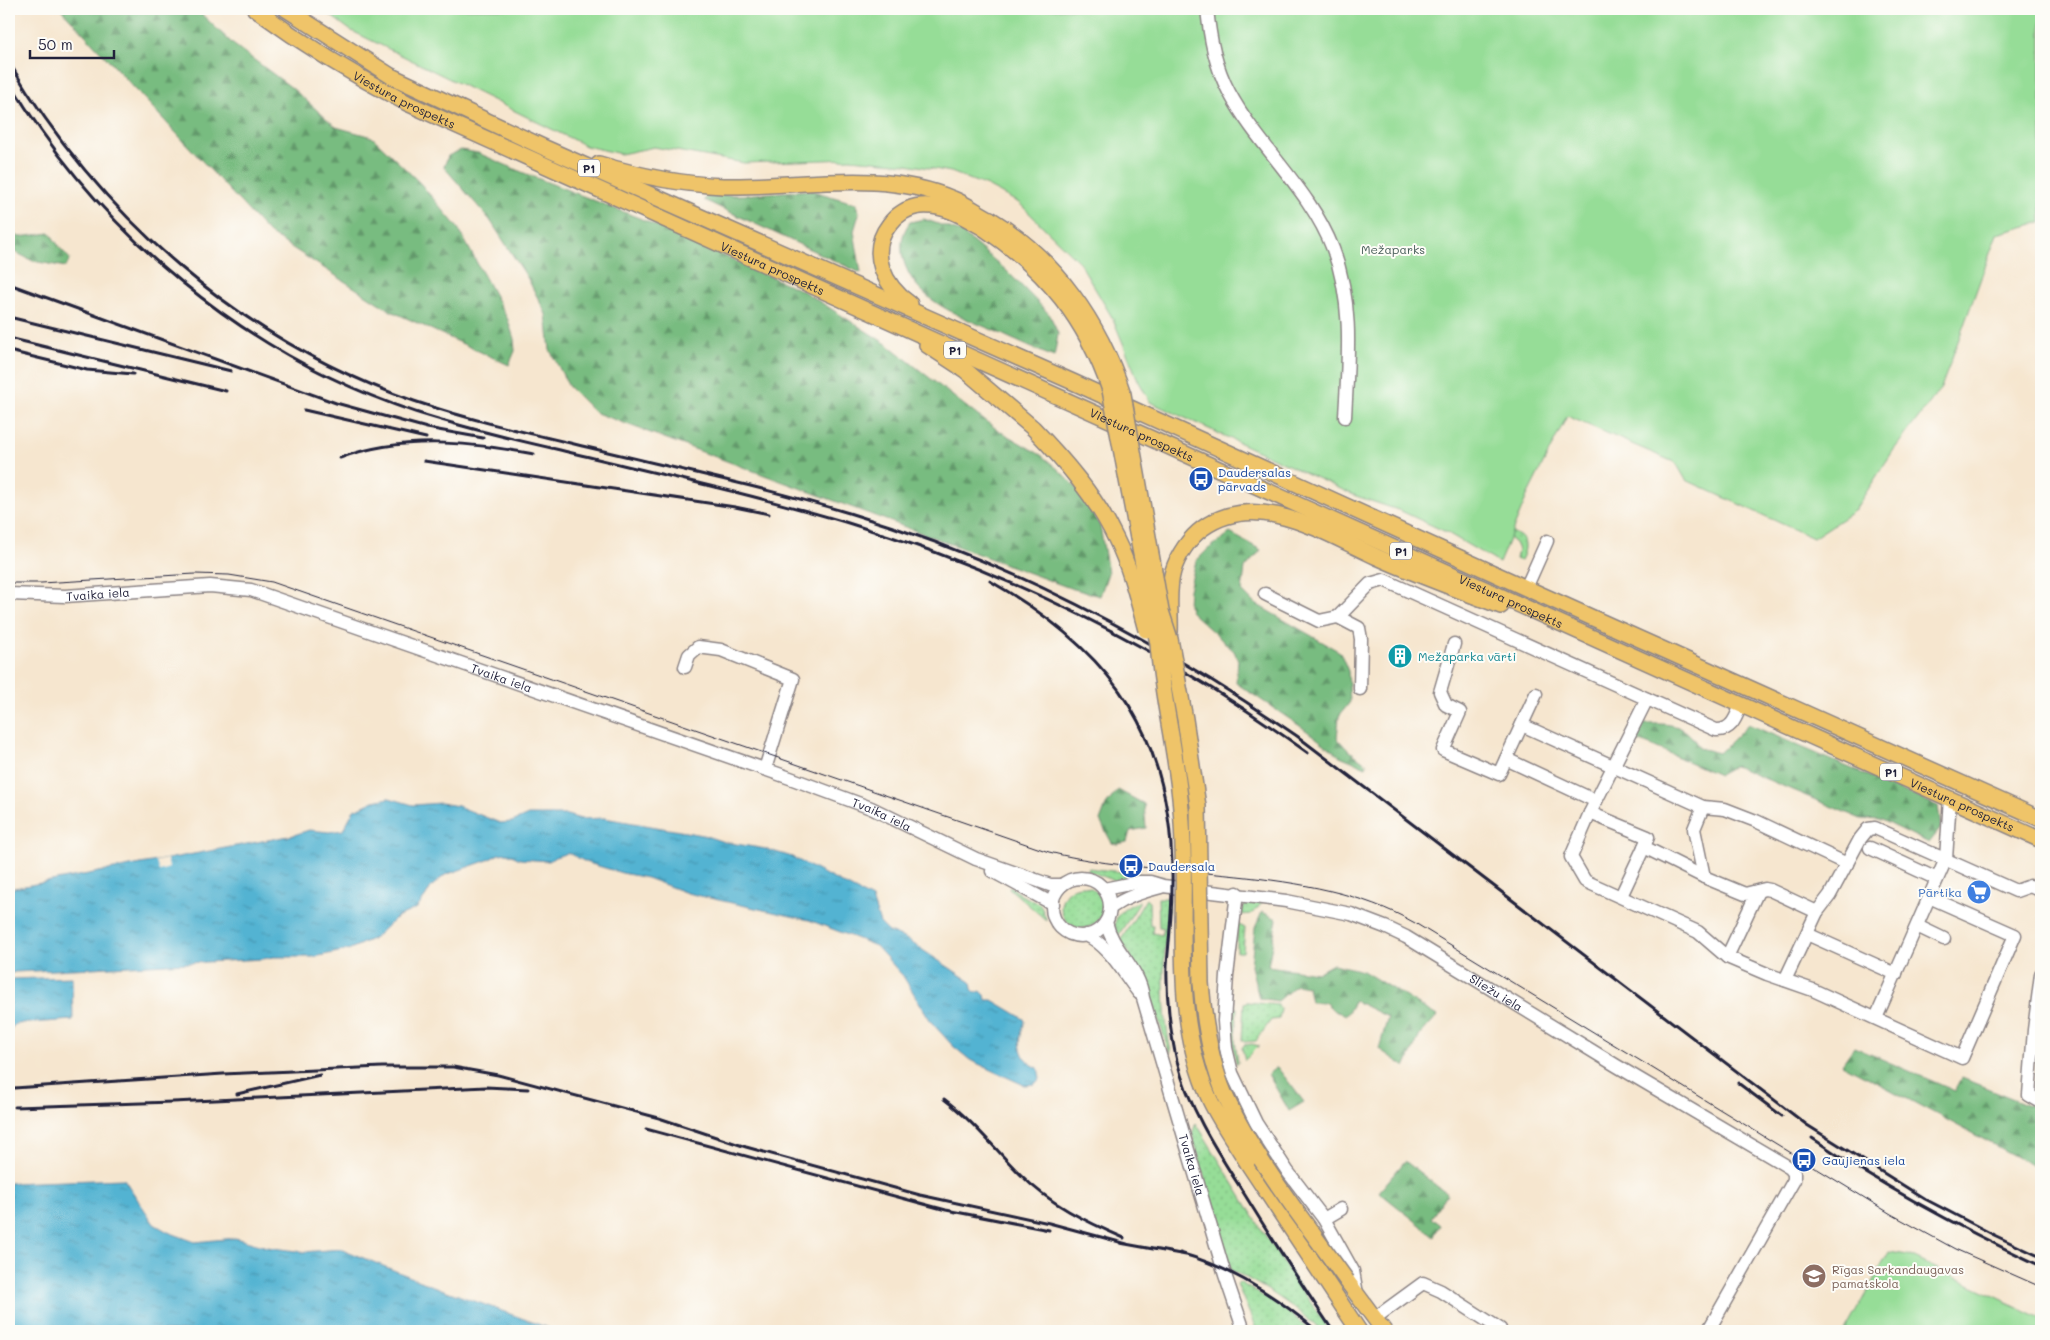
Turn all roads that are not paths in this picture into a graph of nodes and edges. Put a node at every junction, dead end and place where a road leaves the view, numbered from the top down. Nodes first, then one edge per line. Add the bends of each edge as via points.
1 (254, 9) edge
2 (286, 9) edge
3 (1207, 9) edge
4 (545, 148) junction
5 (988, 224) junction
6 (872, 312) junction
7 (930, 318) junction
8 (1069, 380) junction
9 (1062, 398) junction
10 (1345, 417) dead end
11 (1547, 541) dead end
12 (1526, 588) junction
13 (9, 594) edge
14 (1265, 594) dead end
15 (1540, 613) junction
16 (1338, 617) junction
17 (1170, 639) junction
18 (1454, 644) dead end
19 (685, 667) dead end
20 (1160, 672) junction
21 (1360, 689) dead end
22 (1536, 694) dead end
23 (1647, 699) junction
24 (1741, 705) junction
25 (1522, 725) junction
26 (1506, 759) junction
27 (1615, 766) junction
28 (765, 769) junction
29 (1950, 798) junction
30 (1593, 807) junction
31 (1703, 808) junction
32 (2041, 819) edge
33 (2041, 840) edge
34 (1644, 847) junction
35 (1870, 848) dead end
36 (1946, 859) junction
37 (976, 860) junction
38 (1847, 864) junction
39 (1704, 877) junction
40 (1937, 879) junction
41 (1062, 885) junction
42 (1163, 886) junction
43 (1104, 889) junction
44 (1758, 891) junction
45 (2041, 891) edge
46 (1237, 894) junction
47 (1621, 896) junction
48 (1930, 898) junction
49 (1053, 904) junction
50 (1110, 908) junction
51 (1817, 912) junction
52 (1106, 922) junction
53 (1917, 926) junction
54 (1807, 934) junction
55 (1086, 935) junction
56 (1944, 939) dead end
57 (1728, 957) junction
58 (1896, 974) junction
59 (2041, 974) edge
60 (1785, 980) junction
61 (1143, 998) junction
62 (1876, 1018) junction
63 (2041, 1102) edge
64 (1342, 1209) dead end
65 (1324, 1219) junction
66 (1358, 1296) junction
67 (1375, 1318) junction
68 (1244, 1331) edge
69 (1359, 1331) edge
70 (1384, 1331) edge
71 (1500, 1331) edge
72 (1708, 1331) edge

1 - 6 main road, Viestura prospekts / P1 via 350,73 407,102
2 - 4 main road, Viestura prospekts / P1 via 391,76
3 - 10 street via 1214,56 1228,91 1303,192 1333,248 1342,274 1348,312
4 - 5 main road via 617,169 683,183 762,186 848,181 909,187 954,199
4 - 7 main road, Viestura prospekts / P1
5 - 7 main road via 950,210 921,206 894,218 882,233 878,257 892,288
5 - 17 main road, bridge via 1007,230 1052,270 1073,294 1113,364 1123,394 1161,611
5 - 20 main road, bridge via 1042,275 1064,302 1099,360 1111,400 1158,644
6 - 9 main road, Viestura prospekts / P1
6 - 20 main road, bridge via 965,370 1033,428 1060,456 1103,515 1116,540
7 - 8 main road, Viestura prospekts / P1
8 - 9 main road via 1061,380 1057,386
8 - 12 main road, Viestura prospekts / P1
9 - 15 main road, Viestura prospekts / P1
11 - 12 street
12 - 32 main road, Viestura prospekts / P1
13 - 28 street, Tvaika iela via 65,596 201,586 251,590
14 - 16 street via 1319,621
15 - 17 main road, bridge via 1516,612 1448,587 1298,521 1263,512 1236,512 1196,533 1181,552 1173,572 1169,600
15 - 24 main road, Viestura prospekts / P1
16 - 21 street via 1359,628 1362,639
16 - 23 street via 1370,584 1384,580
17 - 66 main road, bridge via 1198,806 1202,993 1207,1037 1215,1066 1225,1094 1258,1155
18 - 26 street via 1440,692 1446,706 1460,712 1443,750 1499,774
19 - 28 street via 689,655 698,647 721,650 793,679
20 - 69 main road, bridge via 1182,809 1185,997 1194,1054 1210,1101
22 - 25 street
23 - 24 street via 1716,730 1730,726
23 - 27 street
24 - 29 main road, Viestura prospekts / P1
25 - 26 street
25 - 27 street
26 - 30 street
27 - 30 street
27 - 31 street
28 - 37 street, Tvaika iela via 871,808
29 - 33 main road, Viestura prospekts / P1
29 - 36 street
30 - 34 street via 1648,837
30 - 47 street via 1571,857 1585,881
31 - 38 street via 1725,808
31 - 39 street via 1694,828
34 - 39 street
34 - 47 street
35 - 40 street
36 - 38 street via 1875,828 1868,829
36 - 40 street
36 - 45 street via 2016,891 2030,886
37 - 41 street, Tvaika iela via 1050,885
37 - 49 street, Tvaika iela
38 - 51 street
39 - 44 street via 1745,894
40 - 48 street
41 - 43 street, Tvaika iela via 1083,878 1098,883
41 - 49 street
42 - 43 street, Sliežu iela via 1139,882
42 - 46 street, Sliežu iela
42 - 50 street, Sliežu iela via 1140,892
43 - 50 street
44 - 51 street via 1770,890
44 - 57 street
46 - 65 street via 1226,976 1224,1021 1230,1066 1256,1123
46 - 72 street, Sliežu iela via 1333,910 1367,919 1406,937 1790,1168 1794,1180
47 - 57 street via 1698,932
48 - 53 street
48 - 62 street via 2015,935 1962,1058
49 - 55 street, Tvaika iela via 1058,924 1073,934
50 - 52 street
51 - 54 street
52 - 55 street via 1100,929
52 - 61 street, Tvaika iela via 1108,931 1136,974
53 - 56 street
53 - 58 street
54 - 58 street
54 - 60 street
55 - 61 street, Tvaika iela via 1097,941
57 - 60 street
58 - 62 street
59 - 63 street via 2029,1095
60 - 62 street
61 - 68 street, Tvaika iela
64 - 65 street
65 - 66 street via 1353,1272
66 - 67 main road
67 - 70 main road
67 - 71 street via 1423,1282

